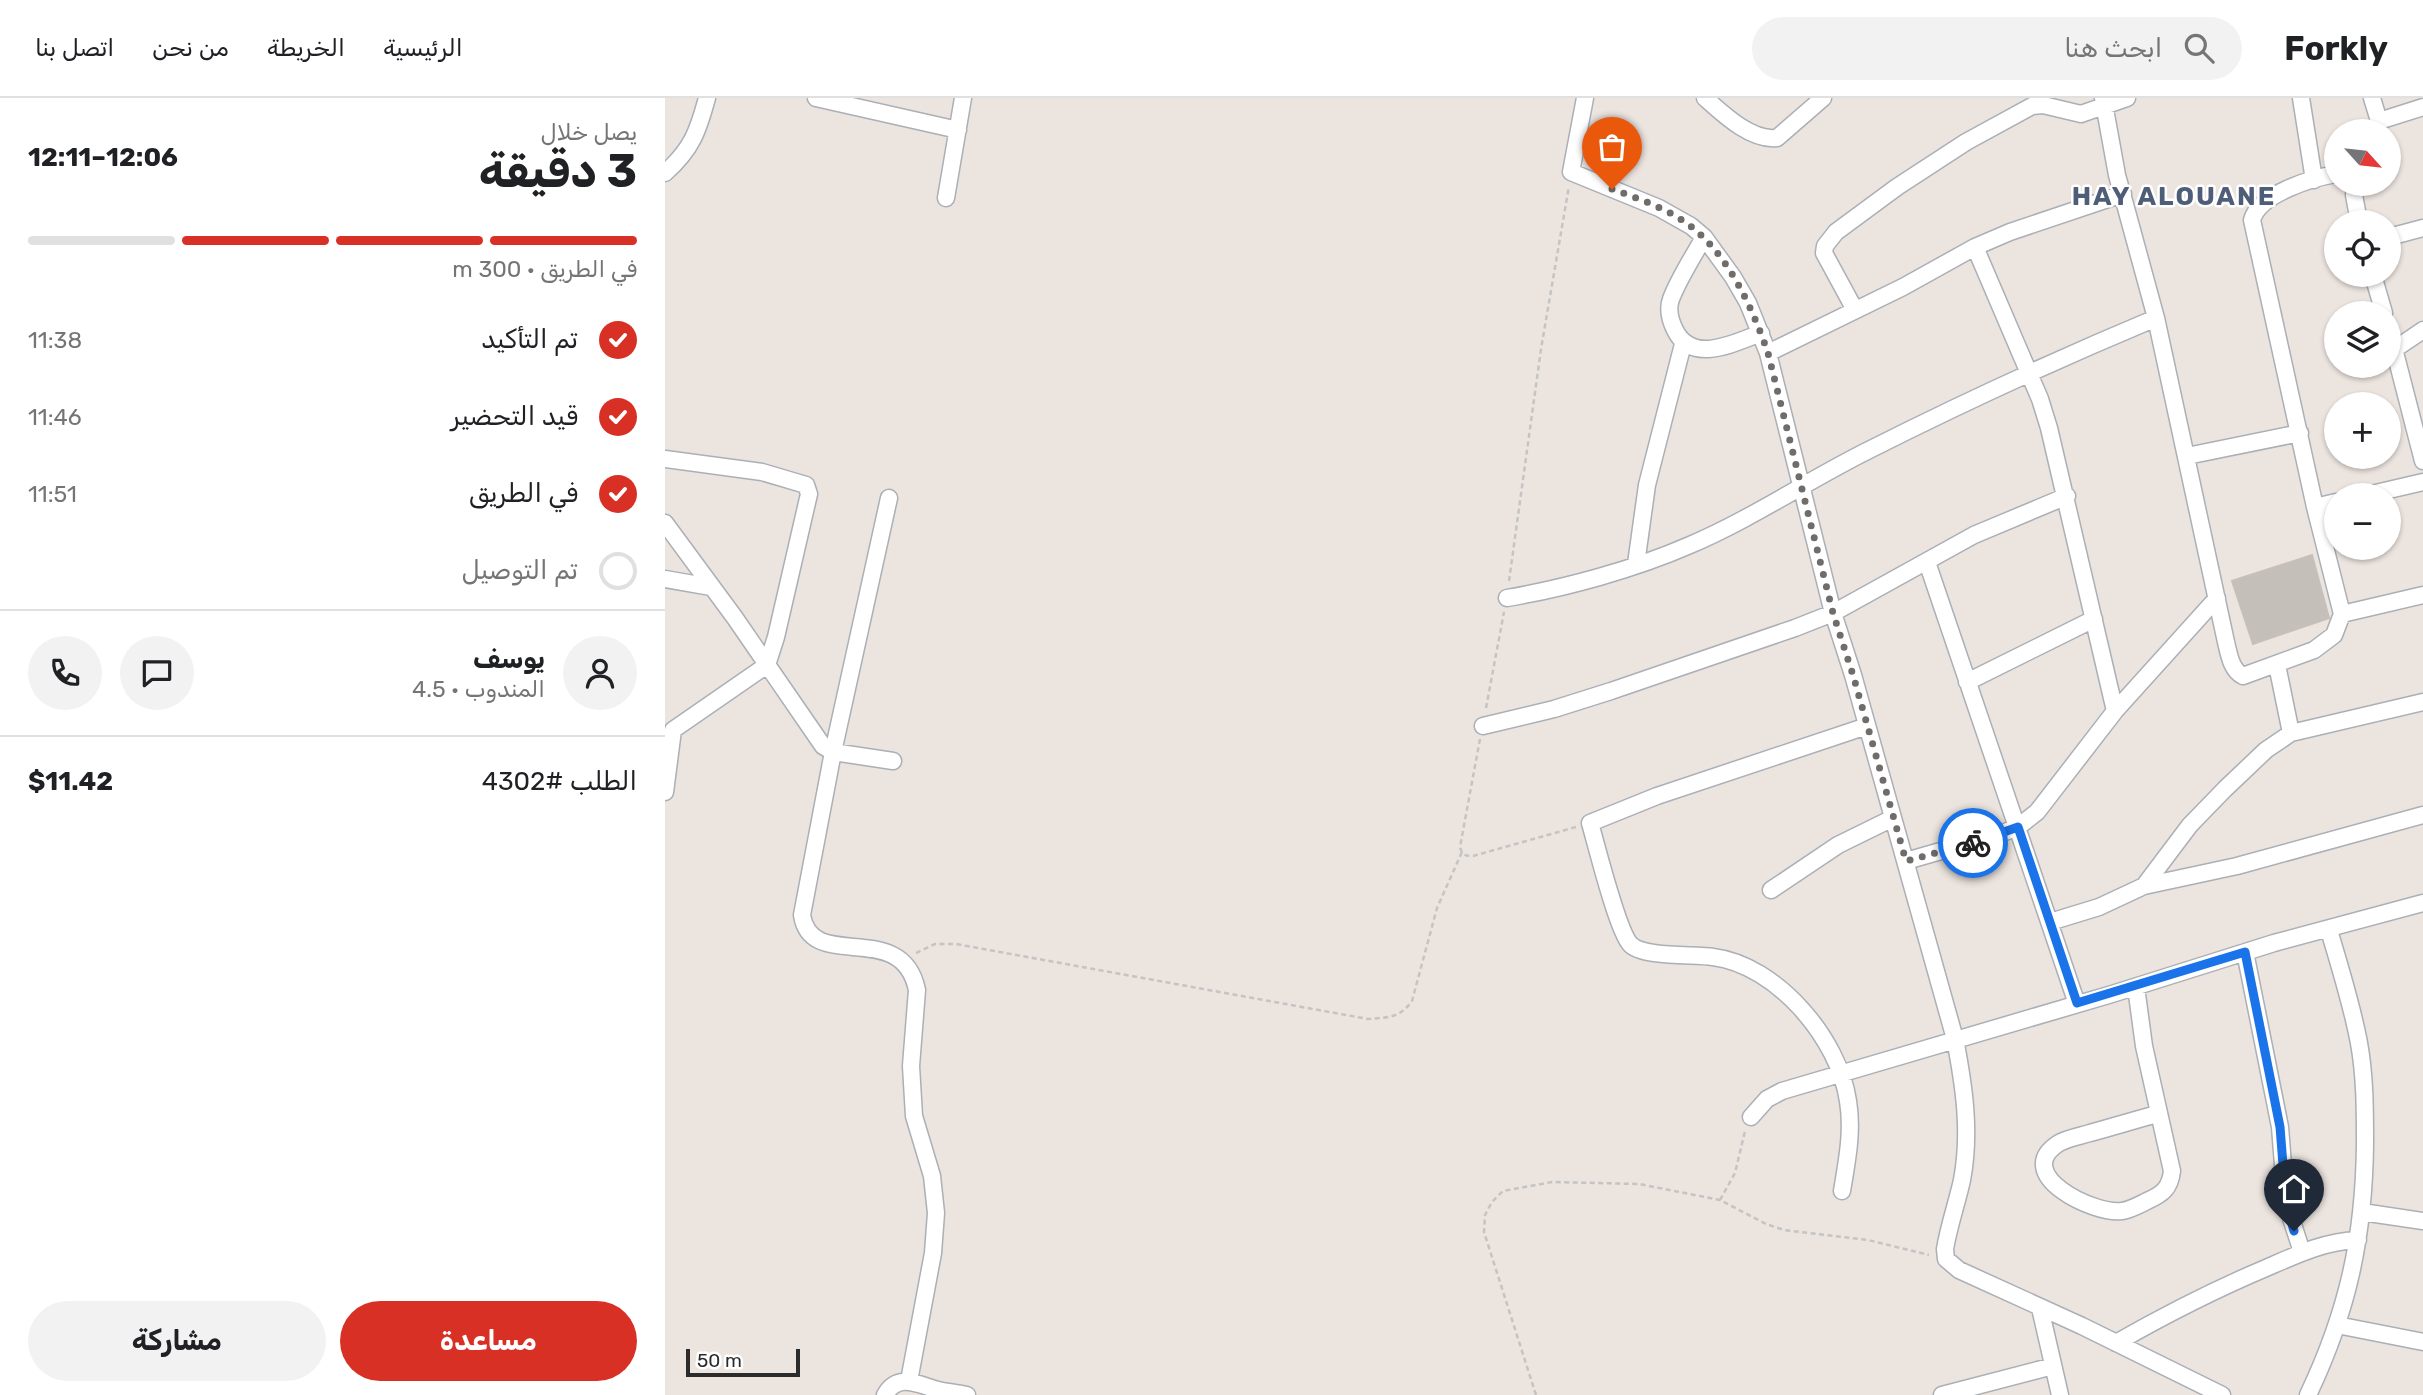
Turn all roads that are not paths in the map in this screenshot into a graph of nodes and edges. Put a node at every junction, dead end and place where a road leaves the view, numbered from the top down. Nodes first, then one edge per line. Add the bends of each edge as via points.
1 (708, 98) edge
2 (816, 98) edge
3 (963, 98) edge
4 (1585, 98) edge
5 (1705, 98) edge
6 (1823, 98) edge
7 (2127, 98) edge
8 (2301, 98) edge
9 (2372, 98) edge
10 (2104, 102) edge
11 (2423, 107) edge
12 (2376, 119) edge
13 (2394, 119) edge
14 (958, 130) junction
15 (665, 173) edge
16 (2324, 177) edge
17 (2314, 180) junction
18 (2123, 194) junction
19 (946, 198) dead end
20 (2423, 228) edge
21 (2401, 234) edge
22 (1704, 237) junction
23 (1975, 247) junction
24 (1855, 310) junction
25 (2156, 318) junction
26 (2423, 330) edge
27 (1761, 333) junction
28 (1683, 344) junction
29 (2401, 345) edge
30 (1768, 353) junction
31 (2401, 372) edge
32 (2029, 373) junction
33 (2300, 433) junction
34 (2422, 453) edge
35 (2187, 456) junction
36 (665, 459) edge
37 (2423, 482) edge
38 (1801, 486) junction
39 (2401, 487) edge
40 (2067, 496) junction
41 (889, 498) dead end
42 (2324, 505) edge
43 (2315, 507) junction
44 (665, 523) edge
45 (1927, 562) junction
46 (1636, 564) junction
47 (665, 579) edge
48 (711, 587) junction
49 (2423, 595) edge
50 (1507, 598) road end
51 (2217, 598) junction
52 (1833, 613) junction
53 (2342, 614) junction
54 (2094, 619) junction
55 (767, 665) junction
56 (2277, 665) junction
57 (1968, 682) junction
58 (2423, 702) edge
59 (2116, 711) junction
60 (1483, 726) road end
61 (1867, 726) junction
62 (669, 730) edge
63 (2291, 733) junction
64 (833, 752) junction
65 (893, 761) dead end
66 (665, 792) edge
67 (2423, 815) edge
68 (1893, 818) junction
69 (2018, 827) junction
70 (1906, 861) junction
71 (2144, 886) junction
72 (1772, 890) dead end
73 (2423, 903) edge
74 (2050, 922) junction
75 (2329, 930) junction
76 (2245, 952) junction
77 (2136, 987) junction
78 (2077, 1003) junction
79 (1955, 1039) junction
80 (1840, 1074) junction
81 (2157, 1114) junction
82 (1751, 1117) road end
83 (1842, 1191) dead end
84 (2362, 1212) junction
85 (2423, 1222) edge
86 (2358, 1240) junction
87 (2302, 1252) junction
88 (2040, 1308) junction
89 (2337, 1325) junction
90 (2423, 1342) edge
91 (2116, 1343) junction
92 (2053, 1366) junction
93 (909, 1381) junction
94 (885, 1395) edge
95 (967, 1395) edge
96 (1942, 1395) edge
97 (2060, 1395) edge
98 (2222, 1395) edge
99 (2308, 1395) edge

1 - 15 street via 693,142
2 - 14 street
3 - 14 street
4 - 22 street via 1571,172 1678,217
5 - 6 street via 1752,133 1770,139
7 - 10 street
8 - 17 street
9 - 12 street
10 - 18 street
10 - 24 street via 2081,114 2043,105 2024,109 1897,187 1836,232 1824,253
11 - 13 street
14 - 19 street
16 - 17 street
17 - 33 street via 2271,198 2259,206 2252,220
18 - 23 street
18 - 25 street
20 - 21 street
22 - 27 street via 1733,277
22 - 28 street via 1670,300 1670,319
23 - 24 street
23 - 32 street
24 - 30 street
25 - 32 street
25 - 35 street
26 - 29 street
27 - 28 street via 1713,348 1694,349
27 - 30 street
28 - 46 street via 1647,485
30 - 38 street
31 - 34 street
32 - 38 street
32 - 40 street
33 - 35 street
33 - 43 street
35 - 51 street
36 - 55 street via 762,472 809,488
37 - 39 street
38 - 46 street via 1691,545
38 - 52 street
40 - 45 street via 1985,530
40 - 54 street
41 - 64 street
42 - 43 street
43 - 53 street
44 - 48 street
45 - 52 street
45 - 57 street
46 - 50 street
47 - 48 street
48 - 55 street
49 - 53 street
51 - 56 street via 2238,674
51 - 59 street
52 - 60 street via 1611,691
52 - 61 street
53 - 56 street via 2326,642
54 - 57 street
54 - 59 street
55 - 62 street
55 - 64 street via 818,741
56 - 63 street
57 - 69 street
58 - 63 street
59 - 69 street via 2037,812
61 - 68 street
61 - 80 street via 1590,823 1629,943 1643,952 1716,957 1759,975 1814,1022
62 - 66 street
63 - 71 street via 2266,750 2190,825
64 - 65 street
64 - 93 street via 805,893 804,923 818,940 899,957 913,973 917,990 911,1066 913,1116 932,1177 936,1213 933,1254
67 - 71 street via 2237,866
68 - 70 street
68 - 72 street via 1838,845
69 - 70 street
69 - 74 street
70 - 79 street
71 - 74 street via 2099,907
73 - 75 street
74 - 78 street
75 - 76 street
75 - 84 street via 2359,1046 2365,1126
76 - 77 street
76 - 87 street via 2280,1127 2286,1203
77 - 78 street
77 - 81 street
78 - 79 street
79 - 80 street
79 - 88 street via 1967,1133 1946,1259 1959,1270
80 - 82 street via 1782,1091
80 - 83 street via 1850,1126
81 - 81 street via 2172,1171 2169,1186 2161,1195 2122,1211 2112,1210 2076,1199 2048,1179 2047,1156 2061,1142
84 - 85 street
84 - 86 street
86 - 87 street via 2338,1240
86 - 89 street
87 - 91 street via 2201,1297
88 - 91 street
88 - 92 street
89 - 90 street
89 - 99 street
91 - 98 street
92 - 96 street
92 - 97 street
93 - 94 street
93 - 95 street

